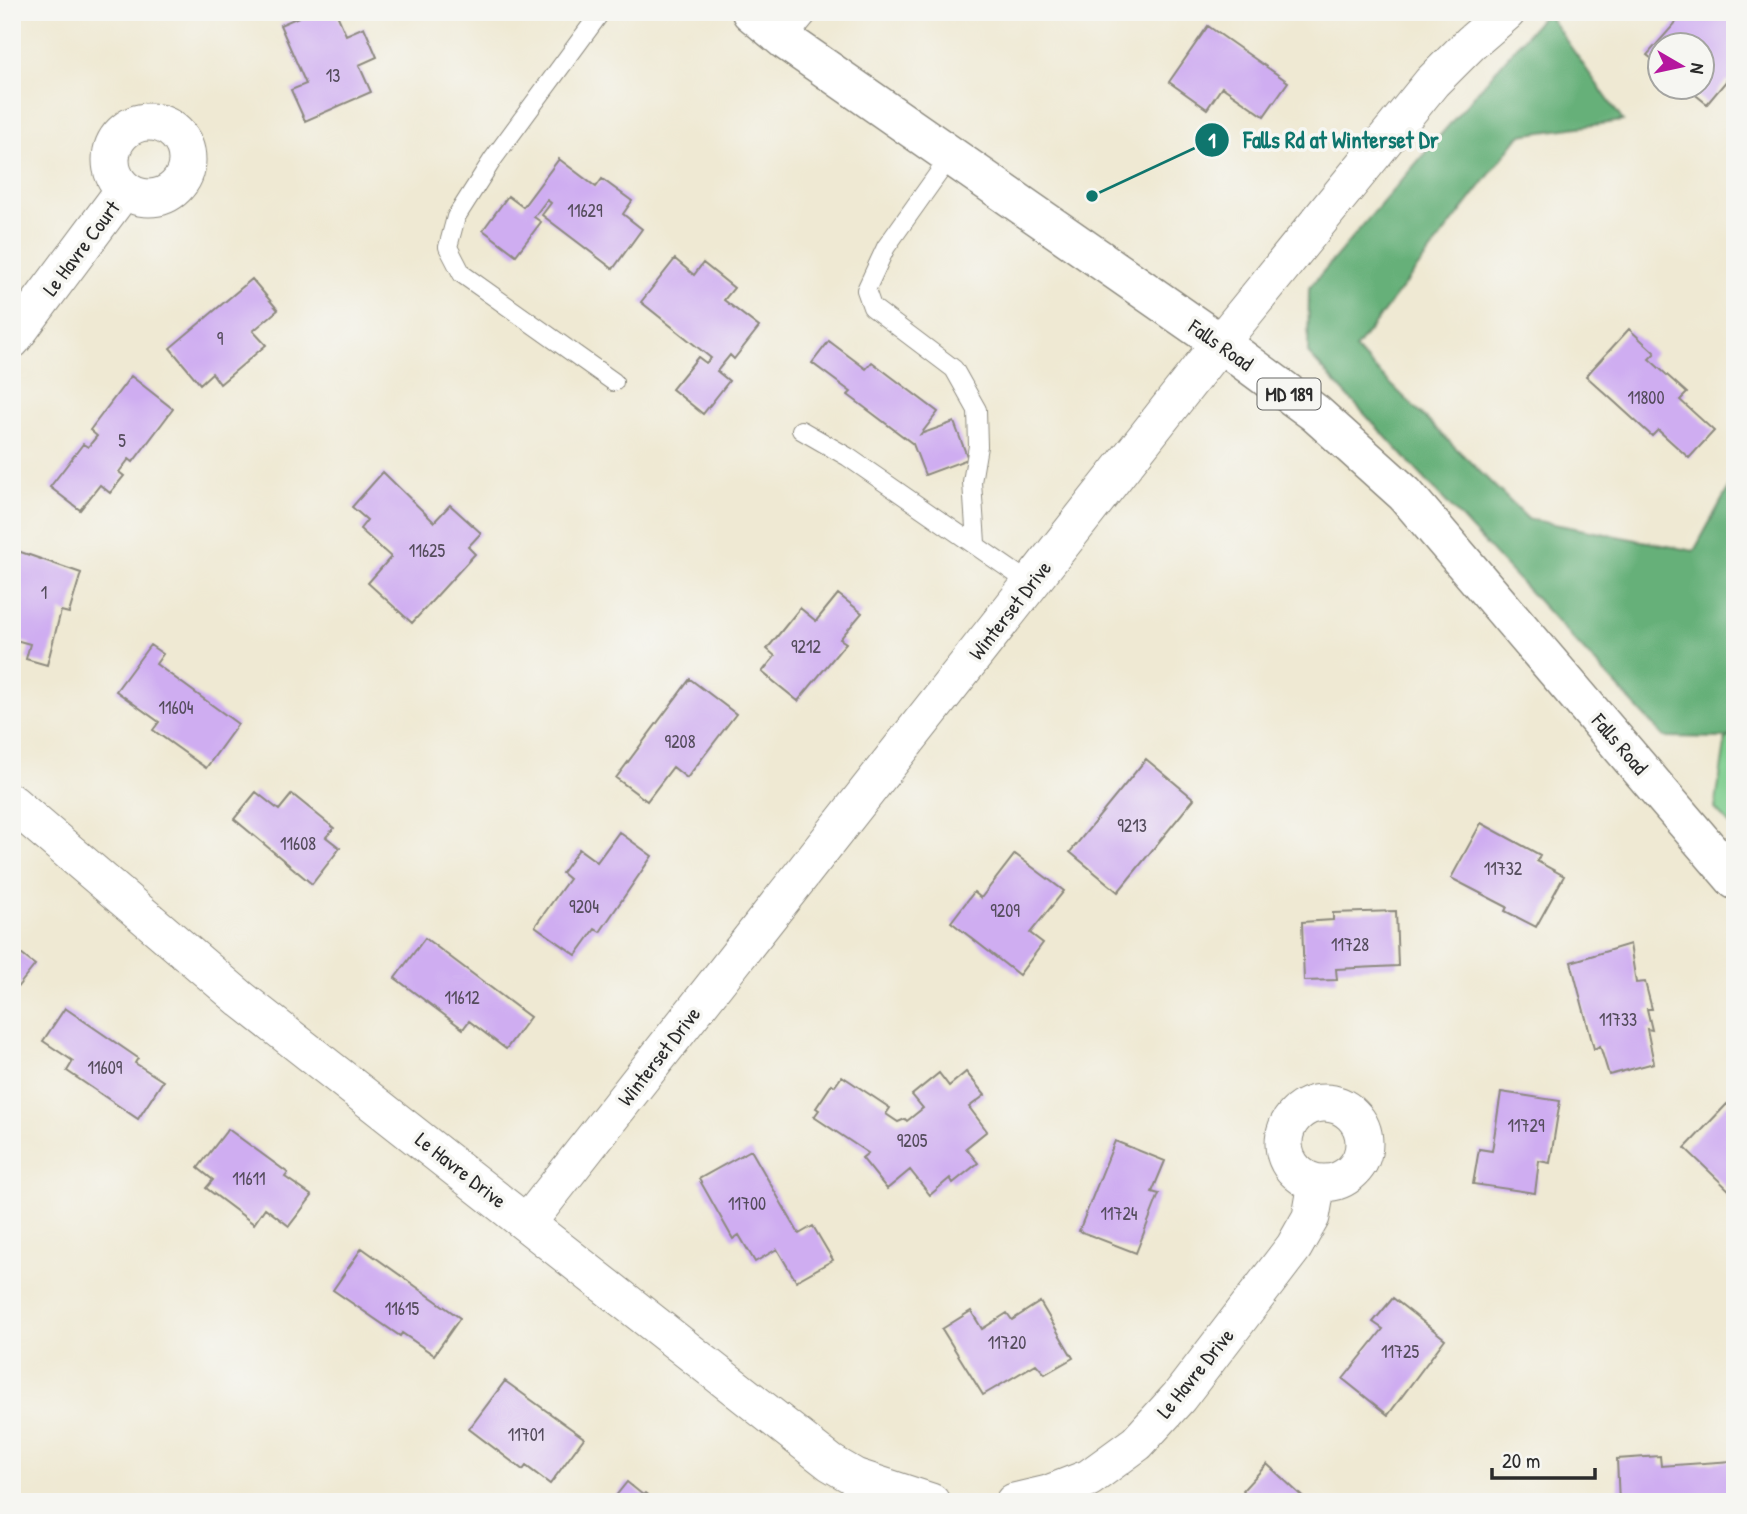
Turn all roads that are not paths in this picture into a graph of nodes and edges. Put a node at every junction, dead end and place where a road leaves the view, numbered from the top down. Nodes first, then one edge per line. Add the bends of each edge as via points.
1 (601, 12) edge
2 (751, 12) edge
3 (810, 12) edge
4 (1507, 12) edge
5 (786, 41) junction
6 (950, 157) junction
7 (124, 190) dead end
8 (12, 340) edge
9 (1220, 343) junction
10 (614, 382) dead end
11 (801, 430) dead end
12 (976, 543) junction
13 (1031, 584) junction
14 (12, 803) edge
15 (1735, 880) edge
16 (1317, 1183) dead end
17 (528, 1222) junction
18 (931, 1502) edge
19 (1014, 1502) edge

1 - 10 lane via 486,170 456,217 448,247 462,274
2 - 5 main road, Falls Road / MD 189
3 - 5 lane
4 - 9 street, Winterset Drive via 1432,82
5 - 6 main road, Falls Road / MD 189
6 - 9 main road, Falls Road / MD 189
6 - 12 lane via 886,247 866,290 872,307 954,369 977,410 972,482
7 - 8 street, Le Havre Court
9 - 13 street, Winterset Drive
9 - 15 main road, Falls Road / MD 189 via 1315,413 1405,494
11 - 12 lane
12 - 13 lane
13 - 17 street, Winterset Drive
14 - 17 street, Le Havre Drive via 241,999
16 - 19 street, Le Havre Drive via 1311,1217 1294,1247 1179,1397 1137,1443 1089,1478
17 - 18 street, Le Havre Drive via 831,1463 855,1477

